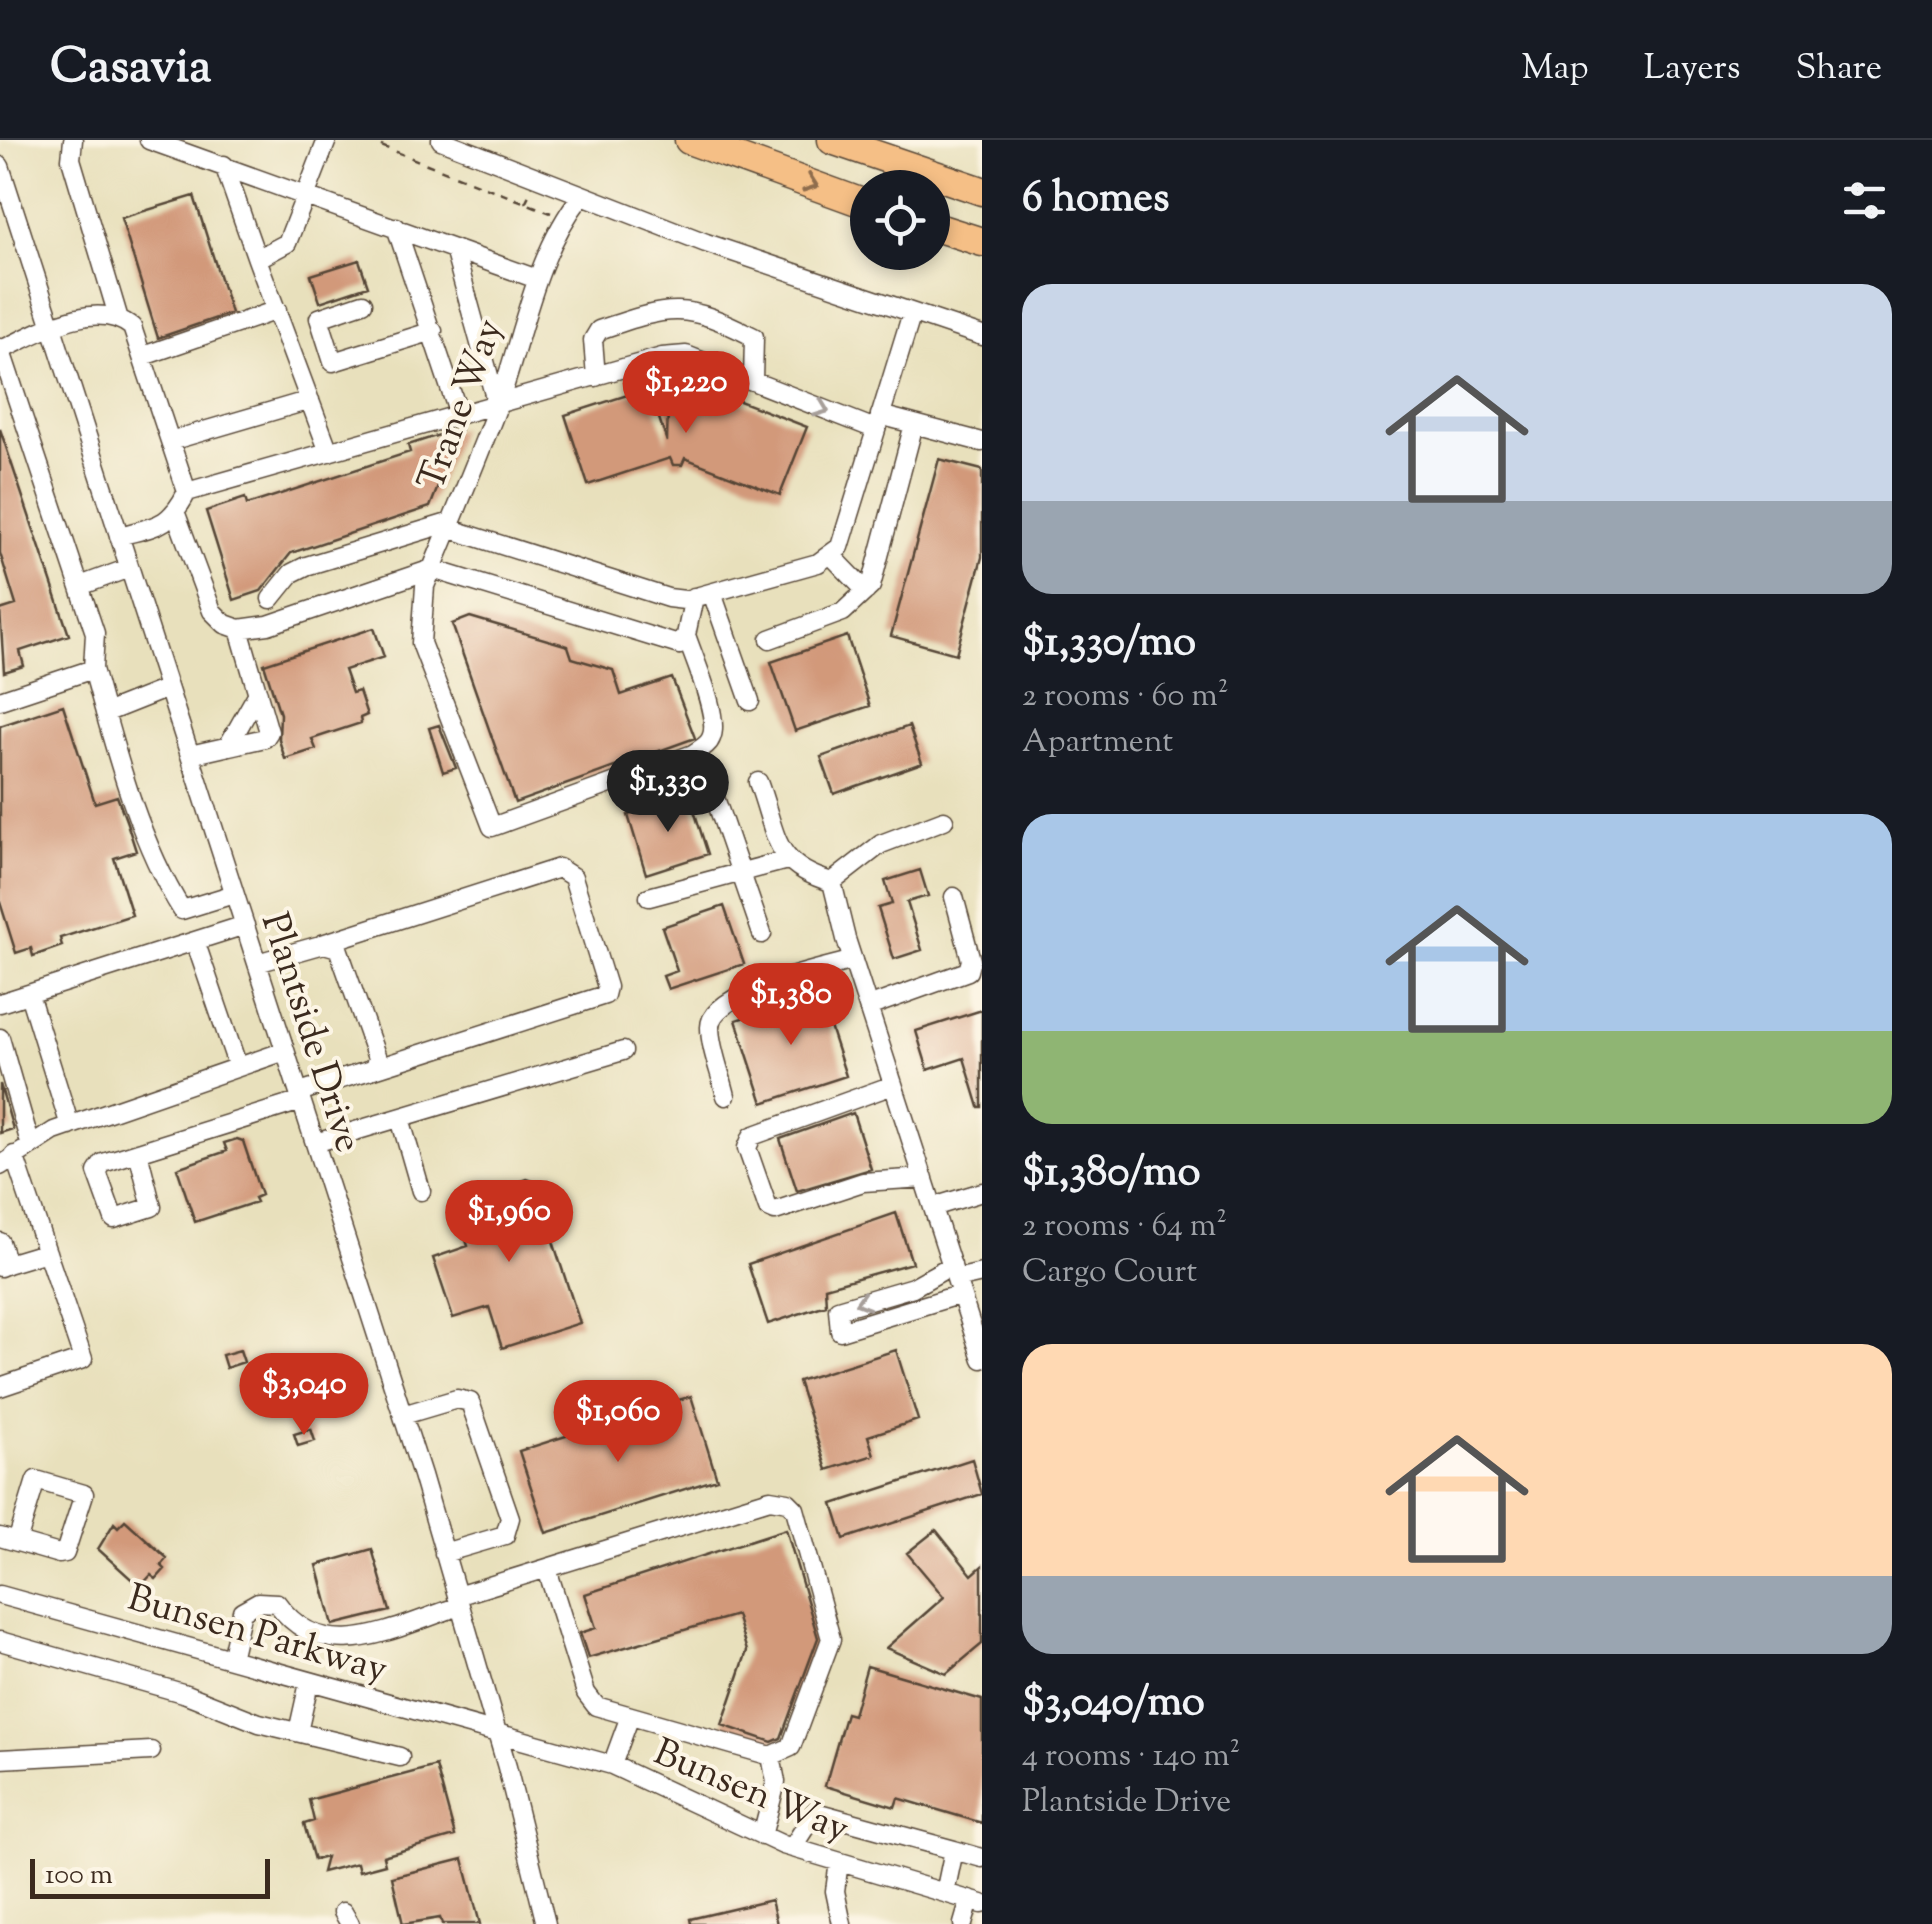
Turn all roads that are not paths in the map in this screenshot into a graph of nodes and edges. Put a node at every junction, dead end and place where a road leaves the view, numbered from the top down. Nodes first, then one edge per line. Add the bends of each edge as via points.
1 (73, 140) edge
2 (149, 140) edge
3 (327, 140) edge
4 (441, 140) edge
5 (689, 140) edge
6 (832, 140) edge
7 (224, 165) junction
8 (0, 166) edge
9 (982, 191) edge
10 (306, 193) junction
11 (582, 195) junction
12 (850, 198) edge
13 (396, 227) junction
14 (950, 232) edge
15 (982, 242) edge
16 (454, 248) junction
17 (256, 258) junction
18 (538, 279) junction
19 (363, 303) dead end
20 (277, 310) junction
21 (912, 314) junction
22 (118, 316) junction
23 (52, 326) junction
24 (433, 331) junction
25 (982, 336) edge
26 (0, 349) edge
27 (144, 356) junction
28 (596, 377) junction
29 (753, 381) junction
30 (310, 400) junction
31 (498, 406) junction
32 (458, 412) junction
33 (878, 422) junction
34 (914, 424) junction
35 (170, 441) junction
36 (982, 442) edge
37 (329, 452) junction
38 (187, 492) junction
39 (176, 514) junction
40 (450, 525) junction
41 (119, 536) junction
42 (832, 556) junction
43 (129, 568) junction
44 (432, 570) junction
45 (80, 586) junction
46 (866, 591) junction
47 (703, 595) junction
48 (271, 599) dead end
49 (239, 629) junction
50 (686, 635) junction
51 (770, 639) dead end
52 (93, 669) junction
53 (168, 688) junction
54 (258, 694) junction
55 (0, 700) edge
56 (750, 701) dead end
57 (105, 713) junction
58 (228, 746) junction
59 (190, 755) junction
60 (758, 782) dead end
61 (714, 795) dead end
62 (944, 820) dead end
63 (787, 860) junction
64 (742, 872) junction
65 (832, 882) junction
66 (234, 894) junction
67 (649, 896) dead end
68 (954, 896) dead end
69 (244, 925) junction
70 (762, 934) dead end
71 (194, 941) junction
72 (322, 944) junction
73 (853, 960) junction
74 (257, 963) junction
75 (29, 994) junction
76 (0, 1003) edge
77 (868, 1007) junction
78 (0, 1038) edge
79 (285, 1051) junction
80 (622, 1051) dead end
81 (238, 1067) junction
82 (374, 1069) junction
83 (894, 1085) junction
84 (300, 1096) junction
85 (726, 1096) dead end
86 (400, 1118) junction
87 (70, 1126) junction
88 (30, 1143) junction
89 (315, 1144) junction
90 (138, 1152) dead end
91 (7, 1160) edge
92 (924, 1178) junction
93 (421, 1191) dead end
94 (982, 1192) edge
95 (933, 1206) junction
96 (0, 1242) edge
97 (47, 1252) junction
98 (4, 1266) edge
99 (982, 1273) edge
100 (956, 1279) junction
101 (982, 1359) edge
102 (0, 1387) edge
103 (403, 1415) junction
104 (8, 1540) edge
105 (444, 1554) junction
106 (547, 1568) junction
107 (0, 1595) edge
108 (458, 1601) junction
109 (0, 1641) edge
110 (231, 1660) junction
111 (309, 1682) junction
112 (630, 1716) junction
113 (298, 1732) junction
114 (497, 1734) junction
115 (151, 1751) dead end
116 (400, 1756) dead end
117 (770, 1756) junction
118 (0, 1760) edge
119 (612, 1765) junction
120 (762, 1836) junction
121 (792, 1848) junction
122 (954, 1850) junction
123 (982, 1858) edge
124 (838, 1862) junction
125 (945, 1893) junction
126 (976, 1902) edge
127 (546, 1924) edge
128 (842, 1924) edge
129 (964, 1924) edge

1 - 22 street via 71,160
2 - 7 street
3 - 10 street
4 - 11 street
5 -> 12 highway
6 - 9 highway
7 - 10 street
7 - 17 street
8 - 23 street, Plantside Drive
10 - 13 street
10 - 17 street via 287,243
11 - 18 street, Trane Way
11 - 21 street
13 - 16 street
13 - 24 street
14 - 15 highway
16 - 18 street
16 - 31 street
17 - 20 street
18 - 31 street, Trane Way
19 - 24 street via 319,318 334,362
20 - 27 street
20 - 30 street
21 - 25 street
21 - 33 street
22 - 23 street via 103,313
22 - 27 street via 132,326
23 - 26 street
23 - 41 street, Plantside Drive
24 - 32 street
26 - 45 street
27 - 35 street
28 - 29 street via 686,354
28 - 29 street via 593,340 600,330 671,310 705,312 754,337
28 - 31 street
29 -> 33 street
30 - 35 street
30 - 37 street
31 - 32 street
31 - 40 street, Trane Way
32 - 37 street
33 - 34 street
33 - 42 street
34 - 36 street
34 - 46 street
35 - 38 street
37 - 38 street
38 - 39 street
39 - 41 street
39 - 49 street via 212,611
40 - 44 street, Trane Way
40 - 47 street via 668,598
40 - 48 street via 306,566
41 - 43 street, Plantside Drive
42 - 46 street
42 - 47 street
43 - 45 street
43 - 53 street, Plantside Drive
44 - 49 street via 268,626
44 - 50 street via 674,645
44 - 50 street, Trane Way via 420,610 421,643 492,827 707,744 714,720
45 - 52 street via 94,633
46 - 51 street via 843,612
47 - 50 street
47 - 56 street
49 - 54 street
52 - 55 street
52 - 57 street
53 - 57 street
53 - 59 street, Plantside Drive
54 - 58 street
54 - 58 street via 265,738
57 - 66 street via 164,881 182,910
58 - 59 street
59 - 66 street, Plantside Drive
60 - 63 street
61 - 64 street
62 - 65 street via 881,844
63 - 64 street
63 - 65 street via 802,874
64 - 67 street
64 - 70 street
65 - 73 street
66 - 69 street, Plantside Drive
68 - 77 street via 968,970
69 - 71 street
69 - 74 street, Plantside Drive
71 - 75 street
71 - 81 street
72 - 74 street
72 - 82 street via 338,948 377,1058
72 - 82 street via 560,868 573,877 605,995
73 - 77 street
73 - 85 street via 719,1006 710,1026
74 - 79 street, Plantside Drive
75 - 76 street
75 - 87 street
77 - 83 street
78 - 88 street
79 - 81 street
79 - 84 street, Plantside Drive
80 - 86 street
81 - 87 street
82 - 84 street
83 - 92 street
83 - 92 street via 752,1136 747,1148 768,1208 775,1211 864,1182
84 - 89 street, Plantside Drive
84 - 90 street
86 - 89 street
86 - 93 street
87 - 88 street
88 - 91 street
89 - 103 street, Plantside Drive
91 - 97 street
92 - 95 street
94 - 95 street
95 - 100 street
96 - 98 street
97 - 98 street
97 - 102 street via 83,1360
99 - 100 street
100 -> 100 street via 838,1309 840,1331
100 - 101 street
103 - 105 street, Plantside Drive
103 - 105 street via 470,1402 510,1518 504,1535
104 - 104 street via 65,1553 84,1494 36,1480
105 - 108 street, Plantside Drive
106 - 108 street
106 - 112 street via 586,1694 596,1706
106 - 117 street via 770,1499 788,1502 831,1639 796,1740
107 - 110 street, Bunsen Parkway
108 - 110 street via 359,1638 320,1640 293,1626 277,1604 258,1602 242,1611
108 - 114 street, Plantside Drive
109 - 113 street
110 - 111 street, Bunsen Parkway
111 - 113 street
111 - 114 street, Bunsen Parkway
112 - 117 street
112 - 119 street
113 - 116 street
114 - 119 street, Bunsen Way
114 - 127 street, Plantside Drive
115 - 118 street
117 - 120 street via 776,1782
119 - 120 street, Bunsen Way
120 - 121 street, Bunsen Way
121 - 122 street via 815,1812
121 - 124 street, Bunsen Way
122 - 123 street
122 - 125 street
124 - 125 street, Bunsen Way
124 - 128 street
125 - 126 street, Bunsen Way
126 - 129 street

